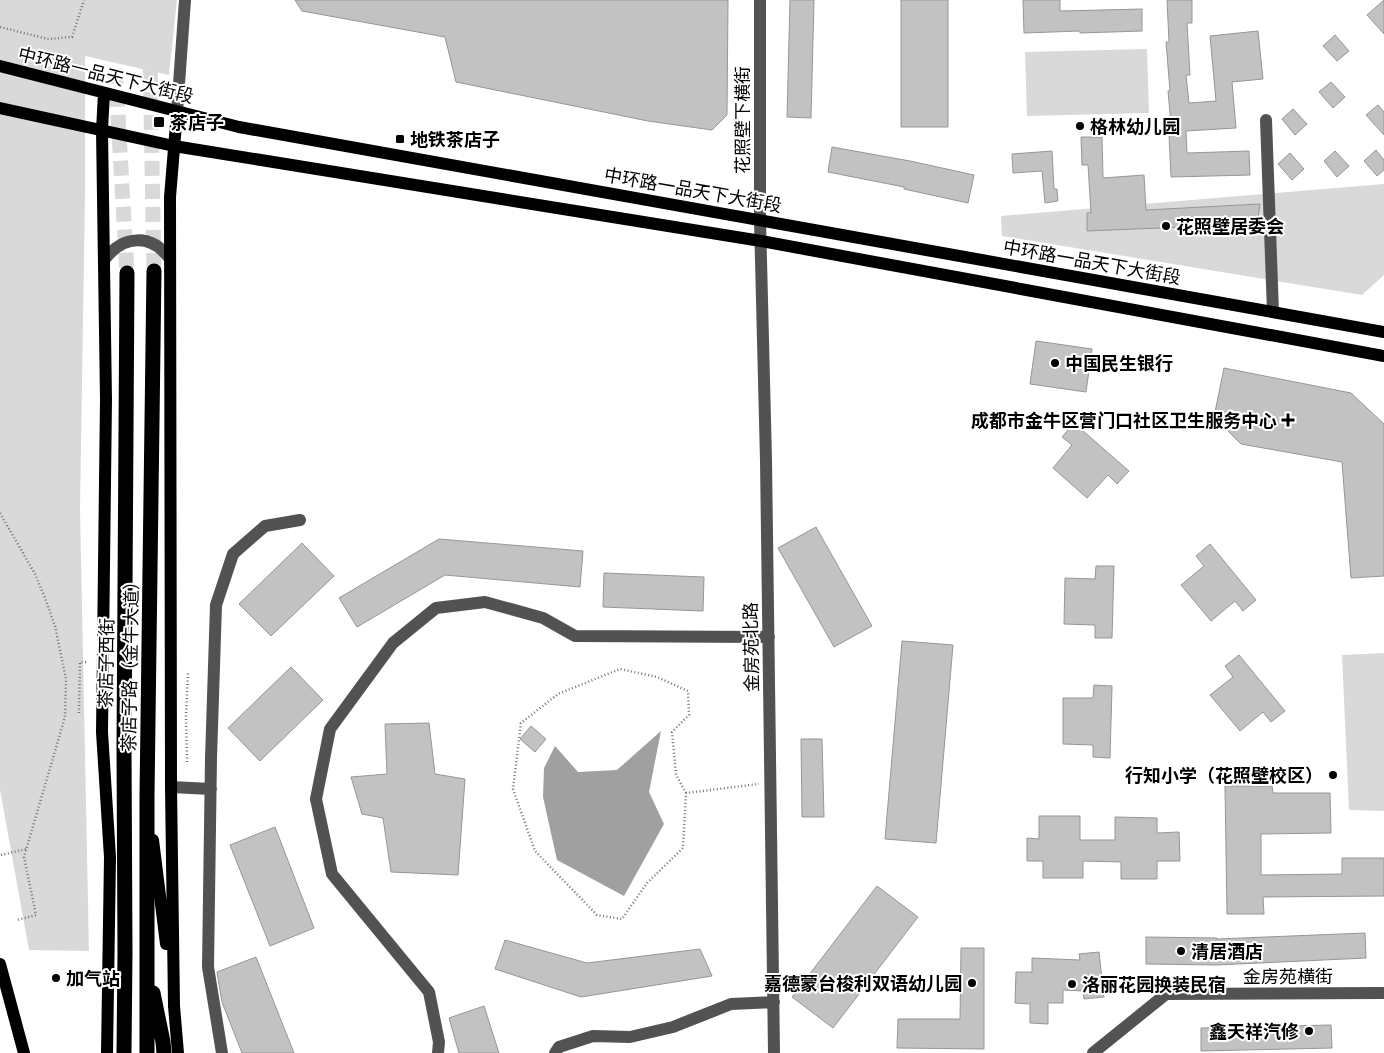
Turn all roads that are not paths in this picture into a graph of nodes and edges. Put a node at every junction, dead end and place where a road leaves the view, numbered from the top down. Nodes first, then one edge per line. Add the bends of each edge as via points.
1 (185, 0) edge
2 (760, 0) edge
3 (0, 66) edge
4 (104, 93) junction
5 (0, 108) edge
6 (177, 112) junction
7 (1266, 120) dead end
8 (102, 130) junction
9 (174, 146) junction
10 (760, 220) junction
11 (761, 241) junction
12 (170, 259) junction
13 (104, 260) junction
14 (154, 271) tunnel mouth
15 (127, 273) tunnel mouth
16 (1273, 312) junction
17 (1384, 332) edge
18 (1384, 356) edge
19 (300, 520) dead end
20 (768, 638) junction
21 (171, 788) junction
22 (211, 789) junction
23 (147, 796) junction
24 (0, 964) edge
25 (147, 965) junction
26 (1384, 993) edge
27 (774, 1002) junction
28 (174, 1006) junction
29 (24, 1053) edge
30 (107, 1053) edge
31 (124, 1053) edge
32 (147, 1053) edge
33 (164, 1053) edge
34 (178, 1053) edge
35 (222, 1053) edge
36 (438, 1053) edge
37 (555, 1053) edge
38 (774, 1053) edge
39 (1093, 1053) edge

1 - 6 street
2 - 10 street, 花照壁下横街
3 - 4 main road, 中环路一品天下大街段
4 - 6 main road, 中环路一品天下大街段
4 - 8 main road
5 - 8 main road
6 - 9 main road
6 - 10 main road, 中环路一品天下大街段 via 249,128
7 - 16 street
8 - 9 main road
8 - 13 main road
9 - 11 main road
9 - 12 main road
10 - 11 street, 花照壁下横街
10 - 16 main road, 中环路一品天下大街段
11 - 18 main road
11 - 20 street, 金房苑北路
12 - 13 street via 157,245 140,240 123,244
12 - 21 main road
13 - 30 main road via 106,399 102,732 110,857
14 - 23 highway, 茶店子路（金牛大道）
15 - 31 highway, 茶店子西街
16 - 17 main road, 中环路一品天下大街段
19 - 22 street via 265,526 233,554 216,605
20 - 27 street, 金房苑北路
20 - 36 street via 575,636 544,618 485,602 436,608 393,643 330,729 316,799 332,874 429,992 439,1042
21 - 22 street
21 - 28 main road
22 - 35 street via 208,967
23 - 25 highway, 茶店子路（金牛大道）
23 - 28 main road
24 - 29 main road
25 - 32 highway, 茶店子路（金牛大道）
25 - 33 highway
26 - 39 street, 金房苑横街 via 1166,994
27 - 37 street via 731,1004 673,1027 630,1036 593,1036 559,1047
27 - 38 street, 金房苑北路
28 - 34 main road

